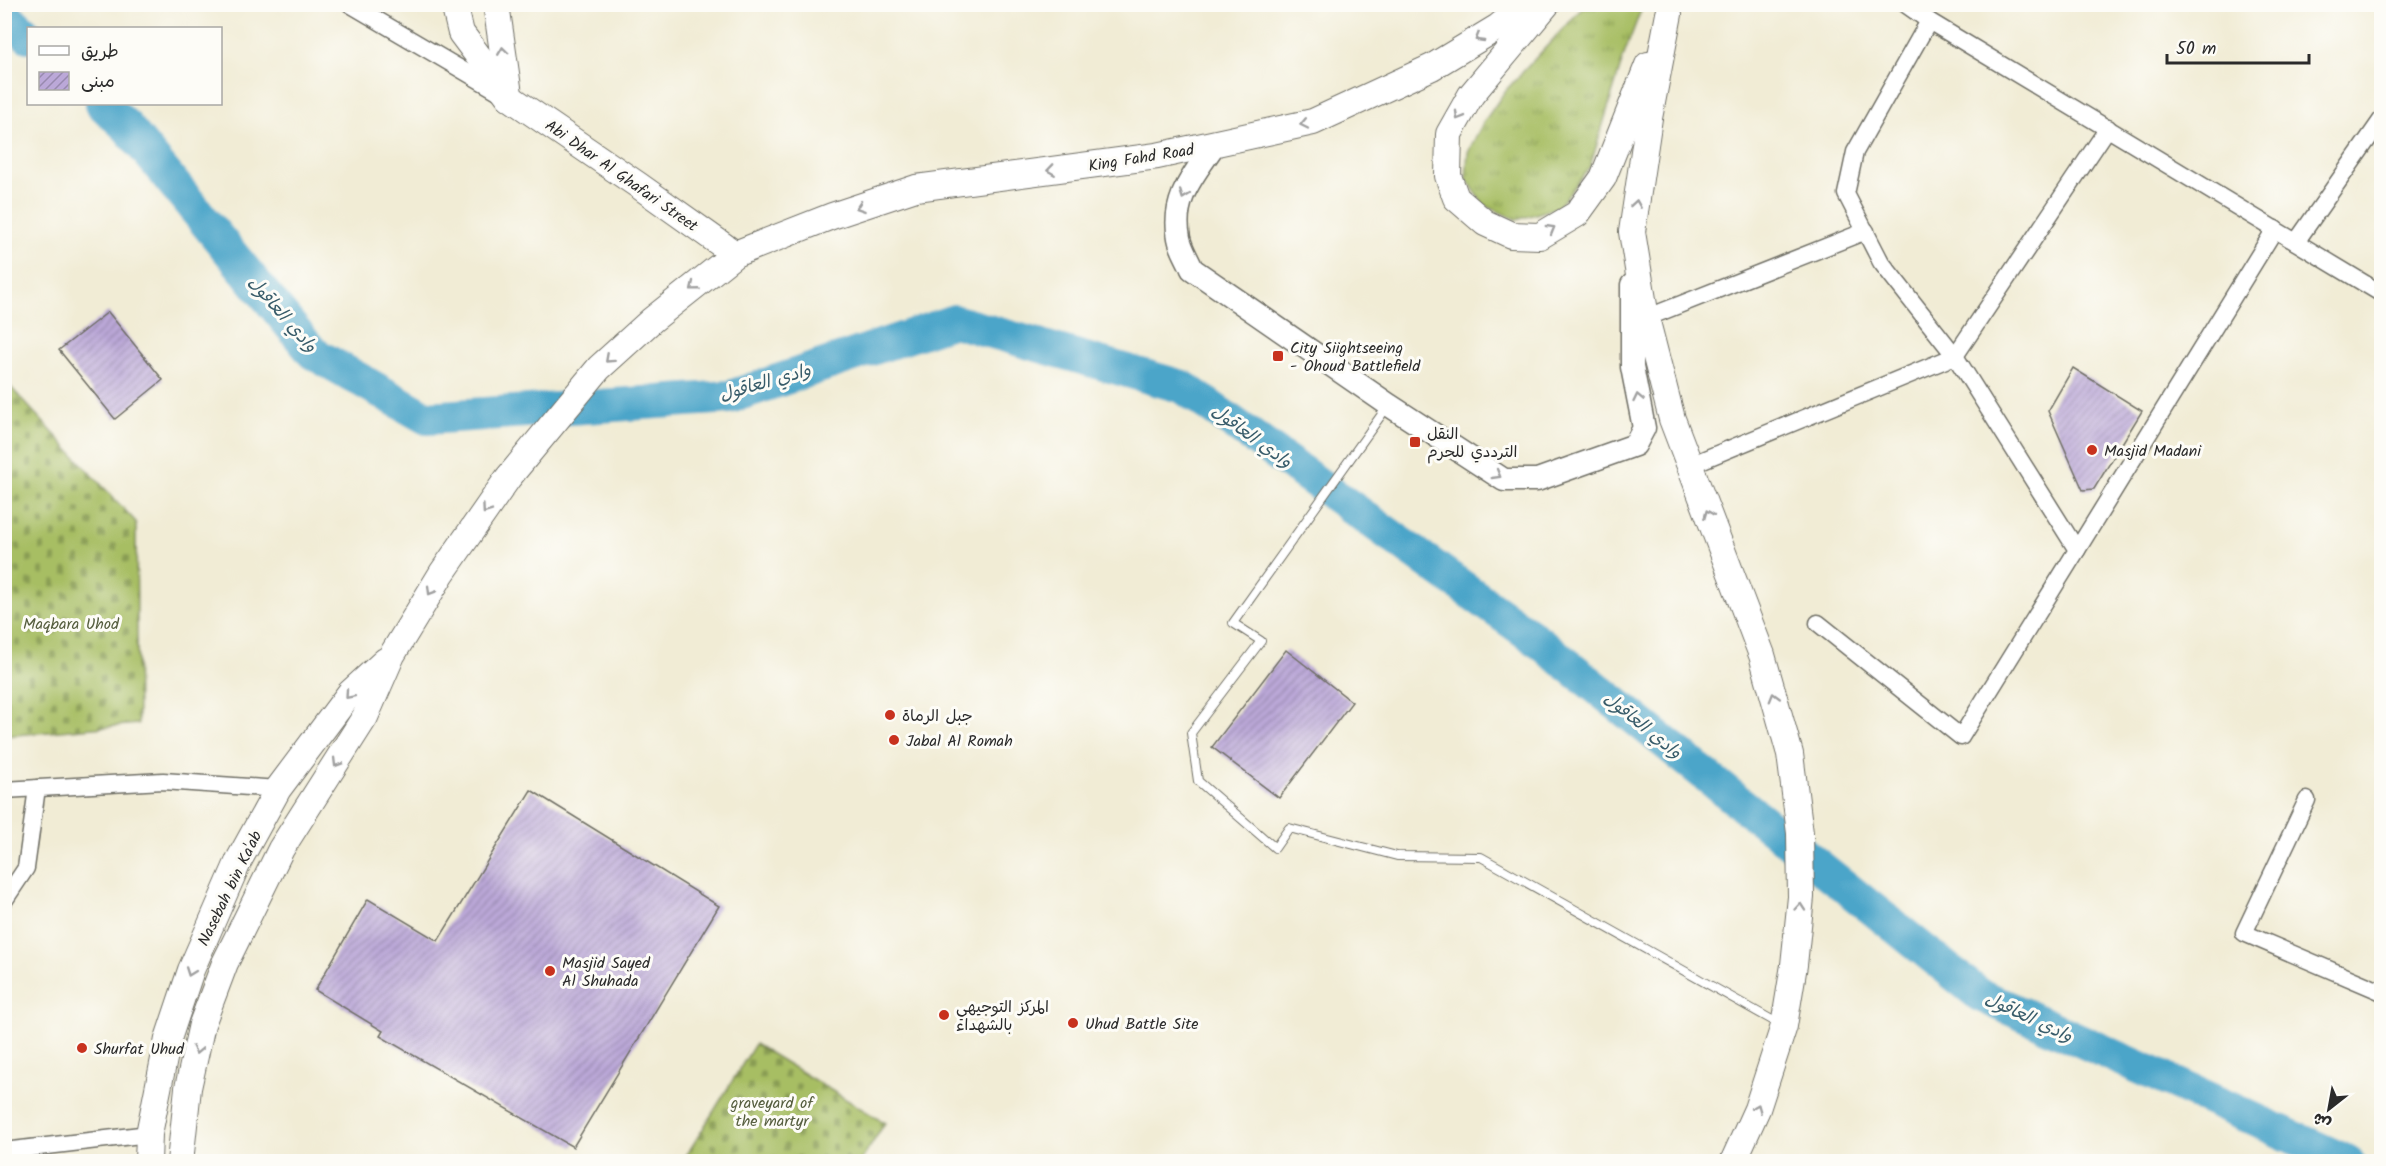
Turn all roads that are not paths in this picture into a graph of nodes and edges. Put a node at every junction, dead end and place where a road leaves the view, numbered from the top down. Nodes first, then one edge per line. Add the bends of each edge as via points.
1 (350, 4) edge
2 (454, 4) edge
3 (496, 4) edge
4 (1526, 4) edge
5 (1547, 4) edge
6 (1905, 4) edge
7 (1671, 9) edge
8 (1929, 21) junction
9 (509, 97) junction
10 (2382, 119) edge
11 (2108, 128) junction
12 (1214, 145) junction
13 (2275, 229) junction
14 (1866, 231) junction
15 (1632, 232) junction
16 (2296, 242) junction
17 (735, 254) junction
18 (2382, 294) edge
19 (1646, 318) junction
20 (1955, 356) junction
21 (1389, 405) junction
22 (1688, 466) junction
23 (2077, 550) junction
24 (1818, 622) dead end
25 (392, 655) junction
26 (37, 788) junction
27 (279, 789) junction
28 (4, 790) edge
29 (2307, 800) dead end
30 (4, 901) edge
31 (2382, 992) edge
32 (1784, 1026) junction
33 (148, 1134) junction
34 (4, 1151) edge
35 (148, 1161) edge
36 (180, 1161) edge
37 (1733, 1161) edge

1 - 9 street
2 - 9 main road, Abi Dhar Al Ghafari Street via 461,33
9 -> 3 main road
4 -> 12 main road, King Fahd Road via 1498,27 1432,67 1313,122
5 -> 7 main road via 1470,95 1449,134 1448,176 1456,198 1485,223 1510,235 1540,236 1577,214 1603,178
6 - 8 street
15 -> 7 main road
8 - 11 street
8 - 14 street via 1855,152 1846,194
9 - 17 main road, Abi Dhar Al Ghafari Street
10 - 16 street
11 - 13 street
11 - 20 street
12 -> 17 main road, King Fahd Road via 916,188
12 -> 21 street via 1182,192 1177,219 1179,240 1192,269
13 - 16 street
13 - 23 street
14 - 19 street
14 - 20 street via 1881,262
15 - 19 main road
21 -> 15 street via 1504,480 1537,480 1635,445 1644,428 1632,367
16 - 18 street
17 -> 25 main road, King Fahd Road via 599,368 508,478 442,573
19 - 22 main road
20 - 22 street
20 - 23 street
21 - 32 lane via 1233,623 1261,641 1191,733 1198,781 1275,848 1289,828 1397,856 1481,857
32 -> 22 main road via 1801,897 1800,833 1790,753 1762,655
23 - 24 street via 1961,737
25 -> 27 main road, Nasebah bin Ka'ab via 350,693
25 -> 36 main road via 365,717 281,849 225,963 202,1024 188,1088
26 - 27 street via 163,781
26 - 28 street
26 - 30 street via 26,868
27 -> 33 main road, Nasebah bin Ka'ab via 239,860 191,969 168,1039
29 - 31 street via 2244,933
37 -> 32 main road via 1757,1109
33 - 34 street
33 - 35 main road, Nasebah bin Ka'ab

